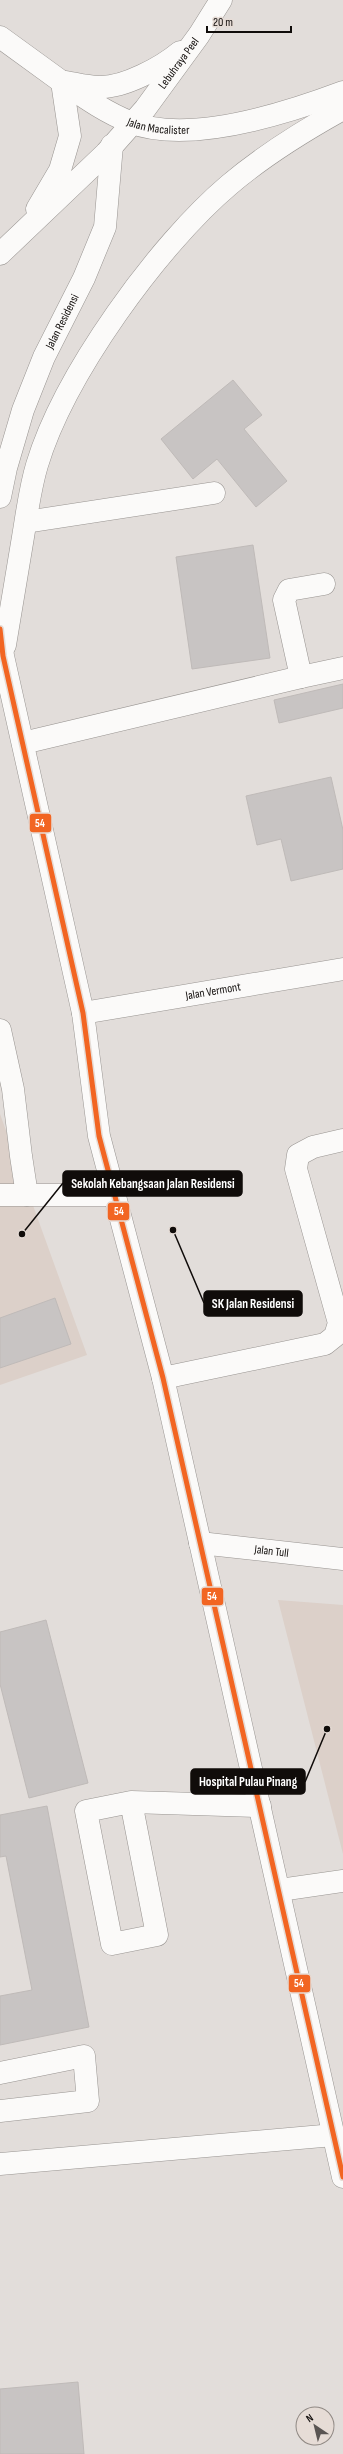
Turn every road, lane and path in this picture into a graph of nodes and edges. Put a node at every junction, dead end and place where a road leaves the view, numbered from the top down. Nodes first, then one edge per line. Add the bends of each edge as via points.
1 (221, 0) edge
2 (199, 35) junction
3 (0, 37) edge
4 (62, 82) junction
5 (343, 92) edge
6 (343, 109) edge
7 (132, 123) junction
8 (112, 145) junction
9 (24, 233) junction
10 (0, 254) edge
11 (214, 493) dead end
12 (0, 497) edge
13 (26, 522) junction
14 (324, 584) dead end
15 (0, 629) edge
16 (1, 650) edge
17 (343, 668) edge
18 (301, 677) junction
19 (23, 742) junction
20 (343, 969) edge
21 (83, 1013) junction
22 (0, 1030) edge
23 (343, 1140) edge
24 (0, 1195) edge
25 (28, 1195) junction
26 (115, 1195) junction
27 (163, 1378) junction
28 (200, 1544) junction
29 (343, 1559) edge
30 (131, 1802) junction
31 (260, 1806) junction
32 (343, 1882) edge
33 (280, 1890) junction
34 (0, 2073) edge
35 (0, 2111) edge
36 (334, 2135) junction
37 (0, 2164) edge
38 (343, 2177) edge

1 - 2 main road, Lebuhraya Peel
2 - 4 main road via 167,63 146,74 101,87
2 - 7 main road, Lebuhraya Peel
3 - 4 main road
4 - 7 main road via 102,110
4 - 8 main road via 102,124
4 - 9 main road via 70,136 60,170
5 - 7 main road, Jalan Macalister via 306,106 244,122 195,129 163,129
6 - 13 main road via 311,126 230,185 160,258 98,343 62,405 37,465
7 - 8 main road, Jalan Macalister
8 - 9 main road, Jalan Macalister
8 - 12 main road, Jalan Residensi via 105,227 23,410
9 - 10 main road, Jalan Macalister
11 - 13 main road
13 - 16 main road
14 - 18 main road via 288,590 284,600
15 - 16 main road
16 - 19 main road
17 - 18 main road
18 - 19 main road
19 - 21 main road
20 - 21 main road, Jalan Vermont
21 - 26 main road via 100,1136
22 - 25 main road via 13,1089
23 - 27 main road via 313,1147 298,1155 296,1169 339,1323 336,1336 325,1344
24 - 25 main road
25 - 26 main road
26 - 27 main road
27 - 28 main road
28 - 29 main road, Jalan Tull
28 - 31 main road
30 - 30 main road via 86,1811 112,1944 157,1936
30 - 31 main road
31 - 33 main road
32 - 33 main road
33 - 36 main road
34 - 35 main road via 84,2056 88,2101
36 - 37 main road
36 - 38 main road

